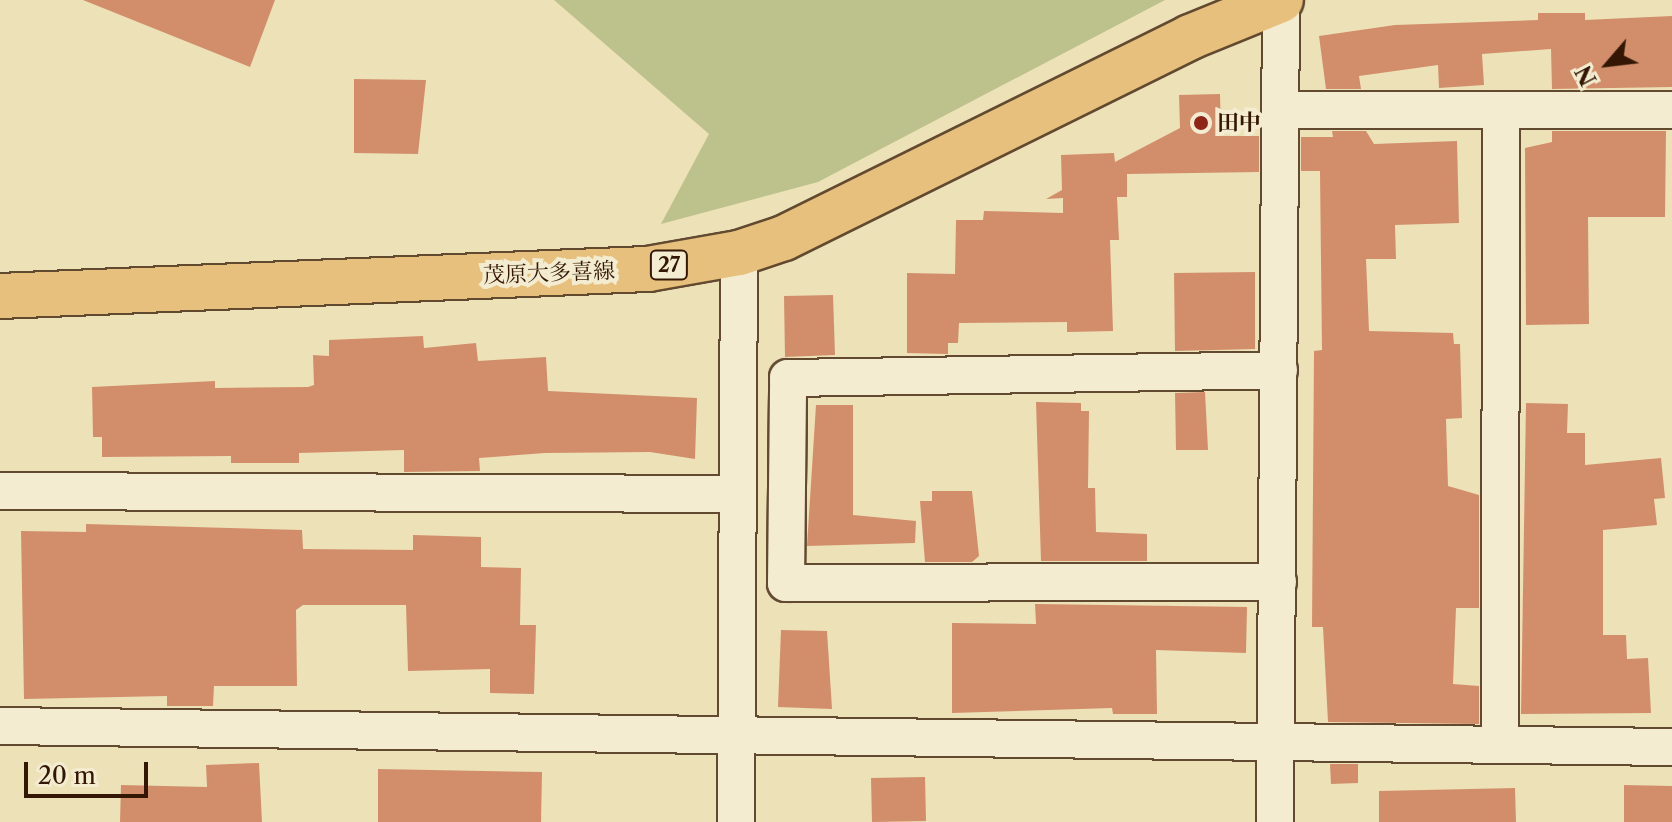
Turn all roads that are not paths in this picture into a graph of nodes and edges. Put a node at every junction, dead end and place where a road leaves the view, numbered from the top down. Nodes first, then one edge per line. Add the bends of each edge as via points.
1 (1281, 0) edge
2 (1280, 110) junction
3 (1501, 110) junction
4 (1672, 110) edge
5 (739, 253) junction
6 (0, 296) edge
7 (1279, 370) junction
8 (0, 491) edge
9 (734, 494) junction
10 (1278, 582) junction
11 (0, 704) edge
12 (0, 726) edge
13 (736, 739) junction
14 (1276, 742) junction
15 (1500, 743) junction
16 (1672, 747) edge
17 (736, 822) edge
18 (1275, 822) edge

1 - 2 street
1 - 5 main road, 茂原大多喜線 / 27 via 1190,37 784,238
2 - 3 street
2 - 7 street
3 - 4 street
3 - 15 street
5 - 6 main road, 茂原大多喜線 / 27 via 648,269
5 - 9 street
7 - 10 street
7 - 10 street via 788,378 786,583
8 - 9 street
9 - 13 street
10 - 14 street
11 - 12 street
12 - 13 street
13 - 14 street
13 - 17 street
14 - 15 street
14 - 18 street
15 - 16 street

